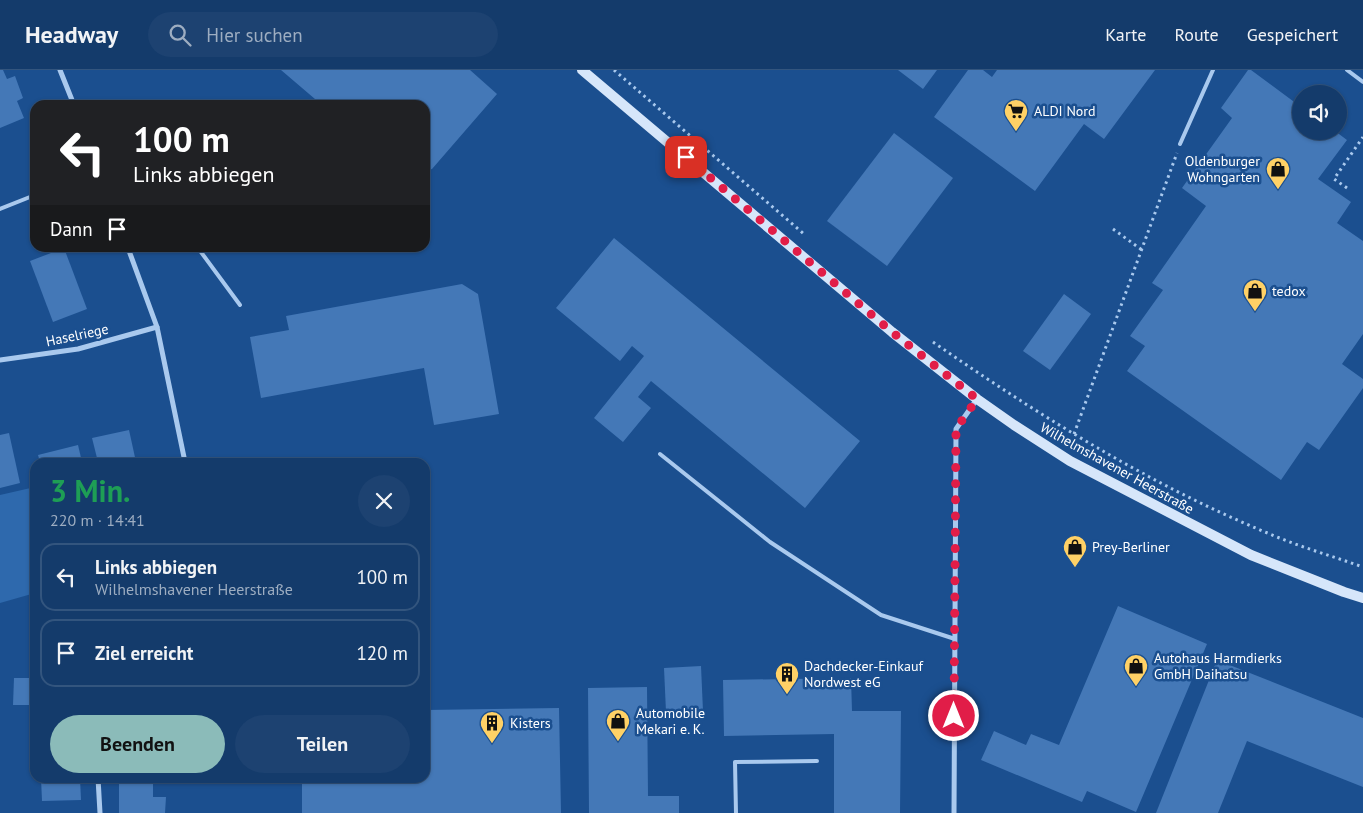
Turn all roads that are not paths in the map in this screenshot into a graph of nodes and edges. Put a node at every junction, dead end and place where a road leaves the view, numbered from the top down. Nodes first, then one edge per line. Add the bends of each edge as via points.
1 (60, 70) edge
2 (582, 70) edge
3 (1213, 70) edge
4 (1347, 70) edge
5 (1363, 82) edge
6 (72, 100) edge
7 (1180, 144) road end
8 (30, 197) edge
9 (0, 209) edge
10 (129, 252) edge
11 (201, 252) edge
12 (240, 305) dead end
13 (157, 327) junction
14 (0, 360) edge
15 (977, 399) junction
16 (660, 454) dead end
17 (184, 458) edge
18 (1363, 598) edge
19 (955, 639) junction
20 (817, 761) dead end
21 (98, 783) edge
22 (100, 813) edge
23 (736, 813) edge
24 (954, 813) edge

1 - 6 street
2 - 15 street, Wilhelmshavener Heerstraße via 892,332
3 - 7 lane
4 - 5 lane
8 - 9 lane
10 - 13 street
11 - 12 lane
13 - 14 street, Haselriege via 78,349
13 - 17 street
15 - 18 street, Wilhelmshavener Heerstraße via 1070,461 1138,498 1251,555
15 - 19 street via 956,429
16 - 19 lane via 770,542 881,615
19 - 24 street
20 - 23 lane via 735,762
21 - 22 street

